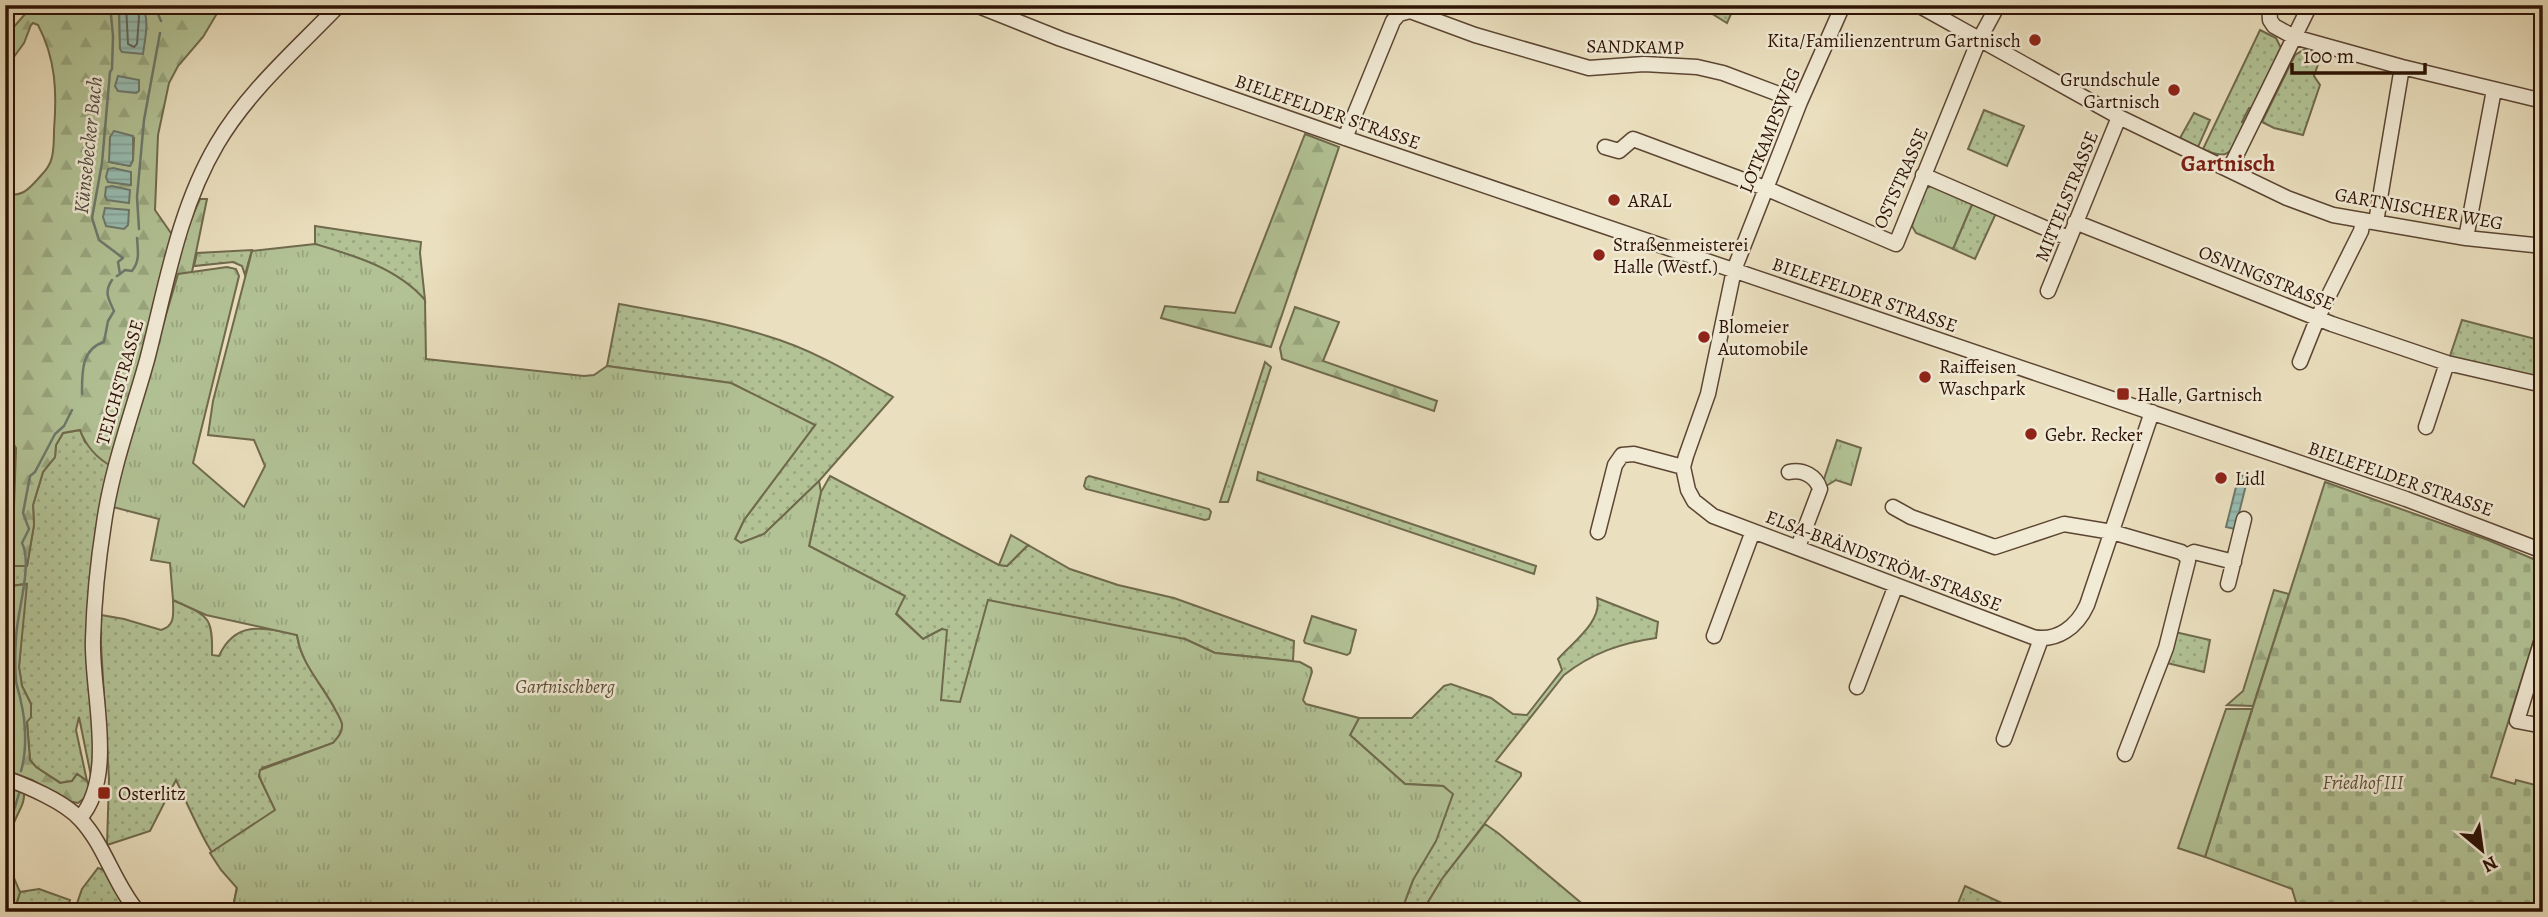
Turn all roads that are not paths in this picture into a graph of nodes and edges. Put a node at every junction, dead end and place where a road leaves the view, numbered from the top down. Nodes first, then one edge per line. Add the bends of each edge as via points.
1 (339, 5) edge
2 (976, 5) edge
3 (1843, 5) edge
4 (1918, 5) edge
5 (1998, 5) edge
6 (2269, 5) edge
7 (2310, 5) edge
8 (1430, 11) edge
9 (2294, 37) junction
10 (1979, 40) junction
11 (2402, 67) junction
12 (2494, 90) junction
13 (1800, 102) junction
14 (2543, 102) edge
15 (2119, 117) junction
16 (1345, 138) junction
17 (1605, 147) dead end
18 (2229, 170) junction
19 (1923, 175) junction
20 (1765, 188) junction
21 (2369, 221) junction
22 (2075, 222) junction
23 (2068, 238) junction
24 (2466, 238) junction
25 (2543, 246) edge
26 (1734, 270) junction
27 (2048, 290) dead end
28 (2318, 317) junction
29 (2300, 362) dead end
30 (2447, 363) junction
31 (2543, 385) edge
32 (2152, 412) junction
33 (2426, 427) dead end
34 (1684, 467) junction
35 (1789, 472) dead end
36 (1893, 507) dead end
37 (2244, 519) dead end
38 (1753, 531) junction
39 (1598, 532) dead end
40 (2112, 532) junction
41 (1798, 547) junction
42 (2543, 551) edge
43 (2186, 556) junction
44 (2234, 562) junction
45 (2228, 584) dead end
46 (1896, 585) junction
47 (1714, 636) dead end
48 (2543, 636) edge
49 (2041, 639) junction
50 (1857, 687) dead end
51 (2543, 726) edge
52 (2004, 739) dead end
53 (2125, 754) dead end
54 (5, 778) edge
55 (80, 818) junction
56 (138, 912) edge

1 - 55 street, TEICHSTRASSE via 255,92 218,142 182,227 119,450 104,522 92,642 98,782 89,809
2 - 16 street, BIELEFELDER STRASSE
3 - 13 street, LOTKAMPSWEG
4 - 10 street, GARTNISCHER WEG
5 - 10 street, OSTSTRASSE
6 - 9 street via 2274,26
7 - 9 street
8 - 13 street, SANDKAMP via 1475,35 1589,68 1697,67
8 - 16 street, SANDKAMP via 1410,11 1393,21
9 - 11 street
9 - 18 street
10 - 15 street, GARTNISCHER WEG
10 - 19 street, OSTSTRASSE
11 - 12 street
11 - 21 street
12 - 14 street
12 - 24 street
13 - 20 street, LOTKAMPSWEG
15 - 18 street, GARTNISCHER WEG
15 - 22 street, MITTELSTRASSE
16 - 26 street, BIELEFELDER STRASSE
17 - 20 street via 1619,151 1633,139
18 - 21 street, GARTNISCHER WEG via 2333,215
19 - 20 street, OSTSTRASSE via 1896,244
19 - 23 street
20 - 26 street, LOTKAMPSWEG
21 - 24 street, GARTNISCHER WEG
21 - 28 street
22 - 23 street, MITTELSTRASSE
22 - 28 street, OSNINGSTRASSE
23 - 27 street, MITTELSTRASSE
24 - 25 street, GARTNISCHER WEG
26 - 32 street, BIELEFELDER STRASSE
26 - 34 street via 1707,394
28 - 29 street
28 - 30 street, OSNINGSTRASSE
30 - 31 street, OSNINGSTRASSE
30 - 33 street
32 - 40 street
32 - 42 street, BIELEFELDER STRASSE
34 - 38 street, ELSA-BRÄNDSTRÖM-STRASSE via 1694,501 1713,516
34 - 39 street via 1622,455 1615,465
35 - 41 street via 1812,476 1821,489
36 - 40 street via 1995,547 2064,524
37 - 44 street
38 - 41 street, ELSA-BRÄNDSTRÖM-STRASSE
38 - 47 street
40 - 43 street
40 - 49 street via 2082,615 2068,630
41 - 46 street, ELSA-BRÄNDSTRÖM-STRASSE
43 - 44 street via 2194,552
43 - 53 street via 2166,648
44 - 45 street
46 - 49 street, ELSA-BRÄNDSTRÖM-STRASSE
46 - 50 street
48 - 51 street via 2517,721
49 - 52 street
54 - 55 street via 36,790
55 - 56 street

